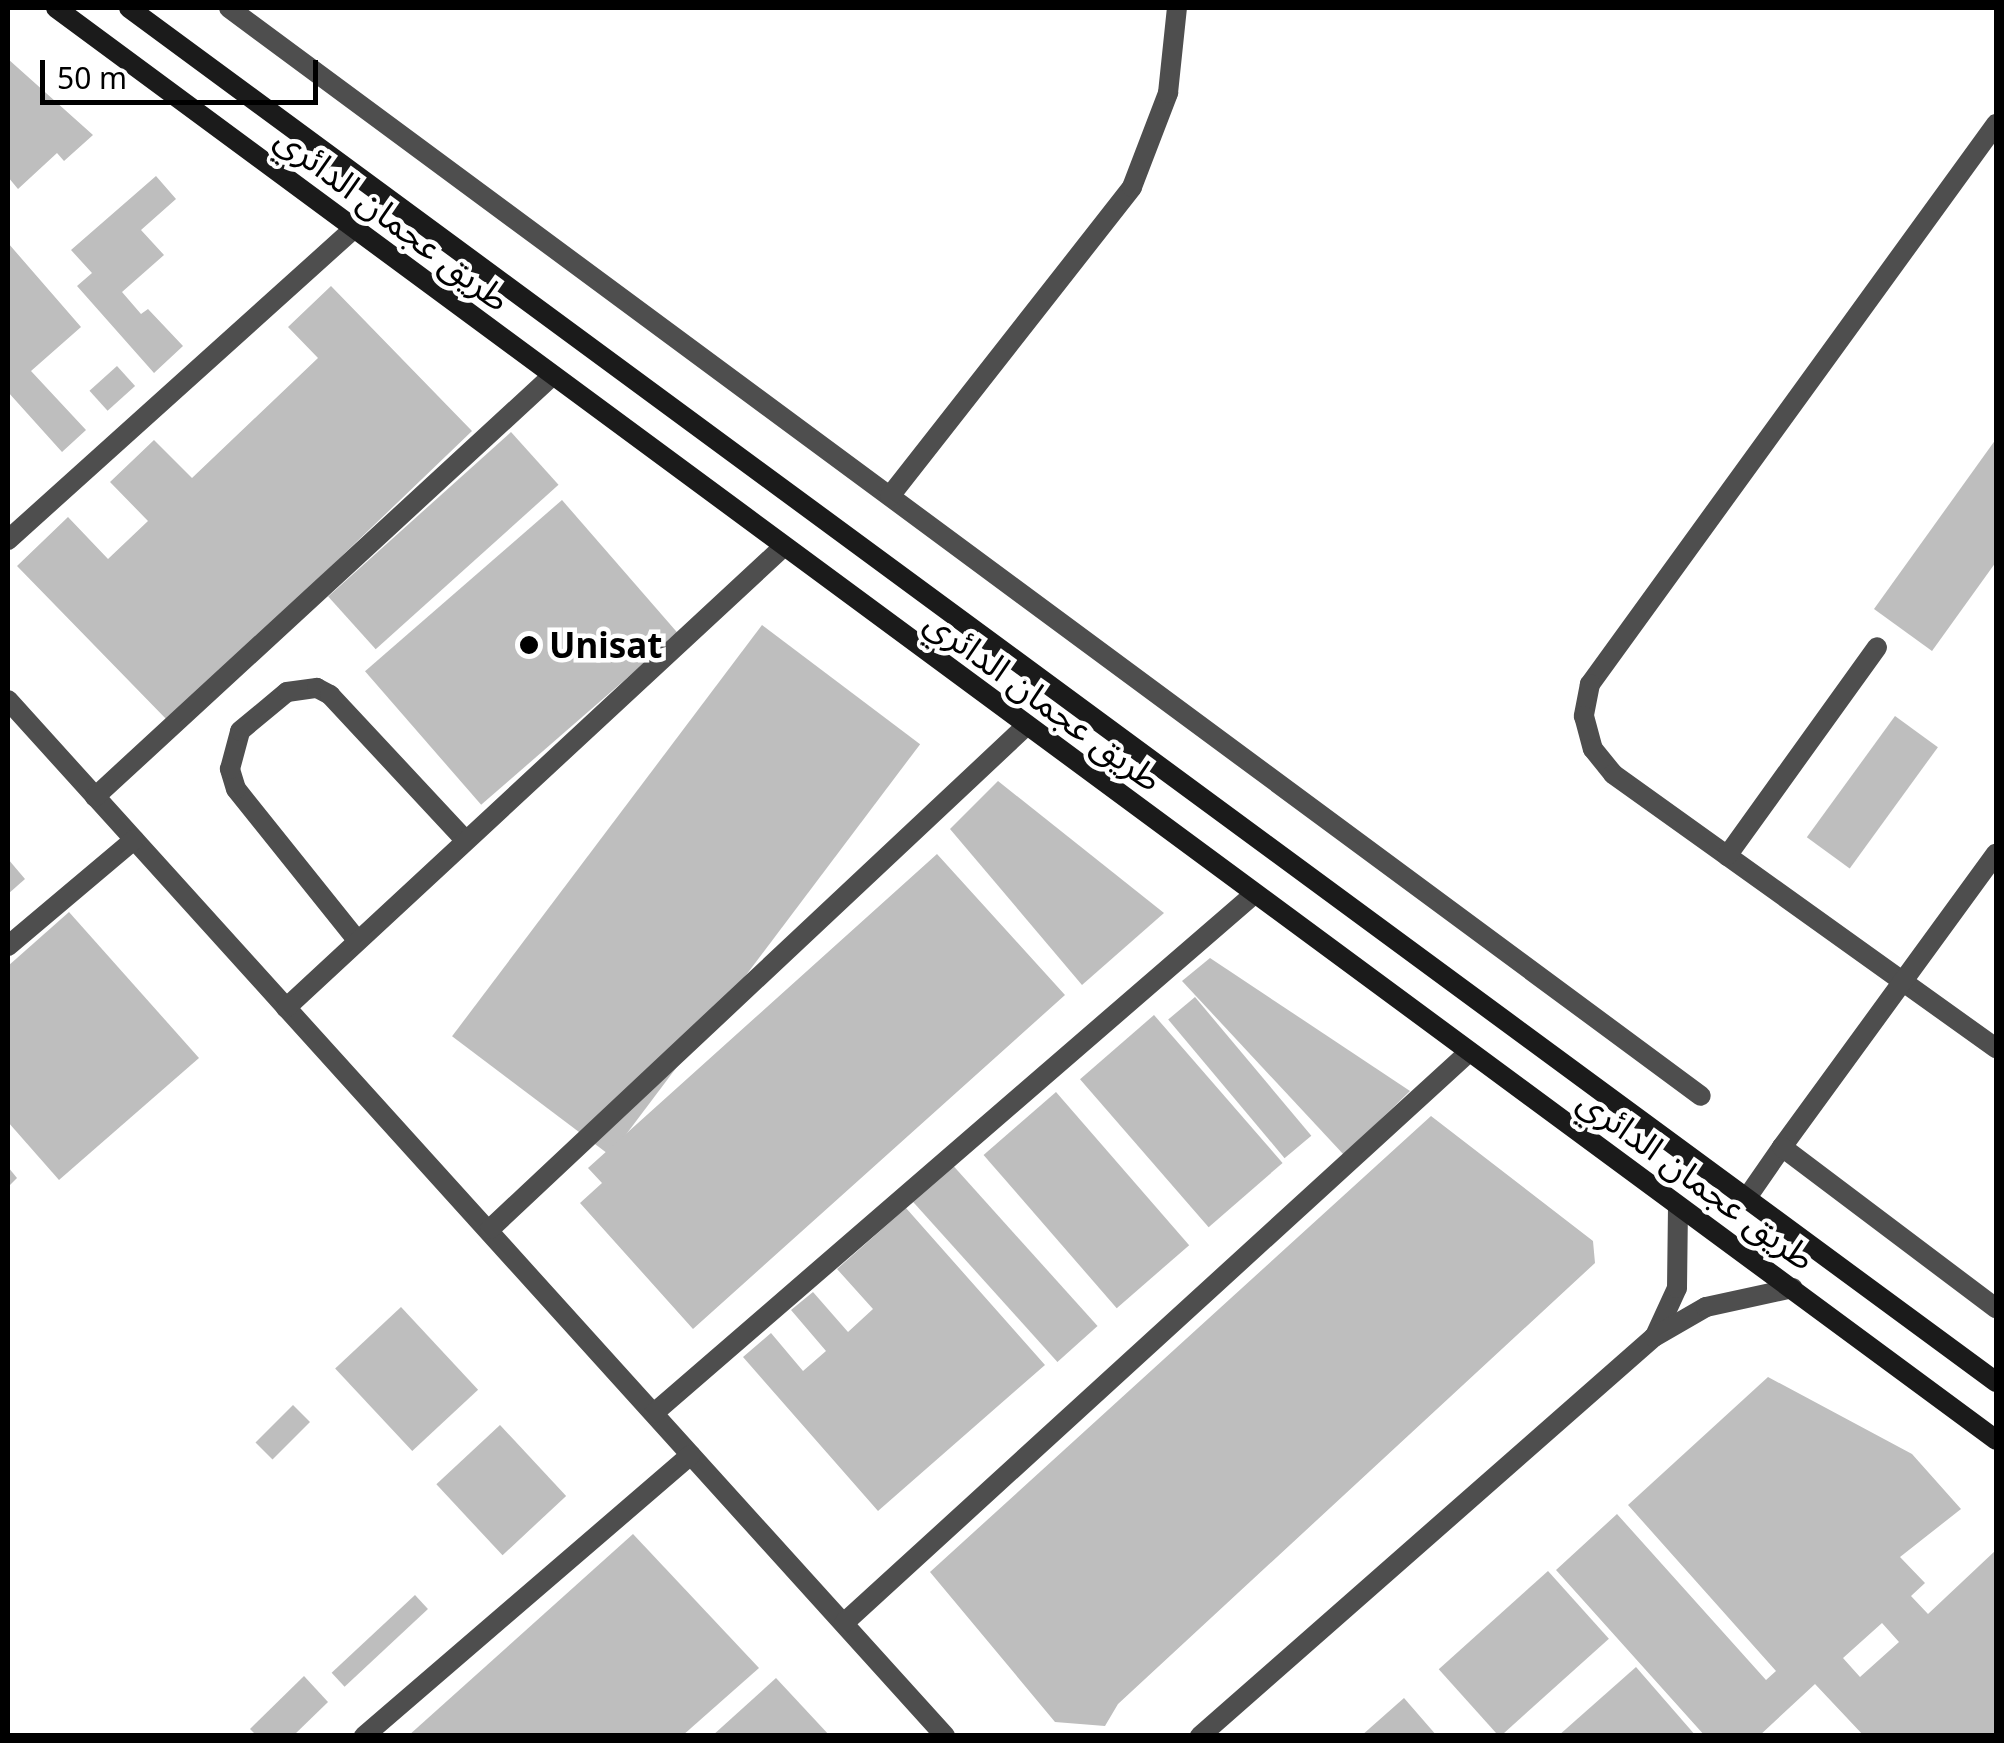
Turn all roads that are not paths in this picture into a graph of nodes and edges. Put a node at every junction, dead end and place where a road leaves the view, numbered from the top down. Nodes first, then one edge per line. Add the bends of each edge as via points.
1 (56, 8) edge
2 (129, 8) edge
3 (1177, 8) edge
4 (235, 9) edge
5 (1996, 124) edge
6 (355, 228) junction
7 (551, 377) junction
8 (890, 496) junction
9 (8, 540) edge
10 (782, 548) junction
11 (1877, 647) dead end
12 (8, 700) edge
13 (1026, 727) junction
14 (94, 797) junction
15 (134, 840) junction
16 (465, 840) junction
17 (1996, 854) edge
18 (1727, 856) junction
19 (1253, 895) junction
20 (358, 940) junction
21 (8, 946) edge
22 (1901, 980) junction
23 (286, 1008) junction
24 (1996, 1048) edge
25 (1468, 1053) junction
26 (1701, 1096) dead end
27 (1782, 1147) junction
28 (1746, 1199) junction
29 (1678, 1206) junction
30 (490, 1229) junction
31 (1793, 1288) junction
32 (1996, 1308) edge
33 (1654, 1338) junction
34 (1994, 1376) edge
35 (654, 1413) junction
36 (1996, 1440) edge
37 (692, 1455) junction
38 (844, 1623) junction
39 (364, 1736) edge
40 (946, 1736) edge
41 (1200, 1736) edge

1 - 6 main road, طريق عجمان الدائري
2 - 28 main road, طريق عجمان الدائري
3 - 8 street via 1168,93 1132,187
4 - 8 street
5 - 18 street via 1590,684 1584,716 1602,762
6 - 7 main road, طريق عجمان الدائري
6 - 9 street
7 - 10 main road, طريق عجمان الدائري
7 - 14 street
8 - 26 street
10 - 13 main road, طريق عجمان الدائري
10 - 16 street
11 - 18 street
12 - 14 street
13 - 19 main road, طريق عجمان الدائري
13 - 30 street
14 - 15 street
15 - 21 street
15 - 23 street
16 - 20 street
16 - 20 street via 316,688 287,692 240,731 230,769 236,788
17 - 22 street
18 - 22 street
19 - 25 main road, طريق عجمان الدائري
19 - 35 street
20 - 23 street
22 - 24 street
22 - 27 street
23 - 30 street
25 - 29 main road, طريق عجمان الدائري
25 - 38 street
27 - 28 street
27 - 32 street
28 - 34 main road, طريق عجمان الدائري
29 - 31 main road, طريق عجمان الدائري
29 - 33 street via 1677,1288
30 - 35 street
31 - 33 street via 1720,1302
31 - 36 main road, طريق عجمان الدائري
33 - 41 street
35 - 37 street
37 - 38 street
37 - 39 street
38 - 40 street

